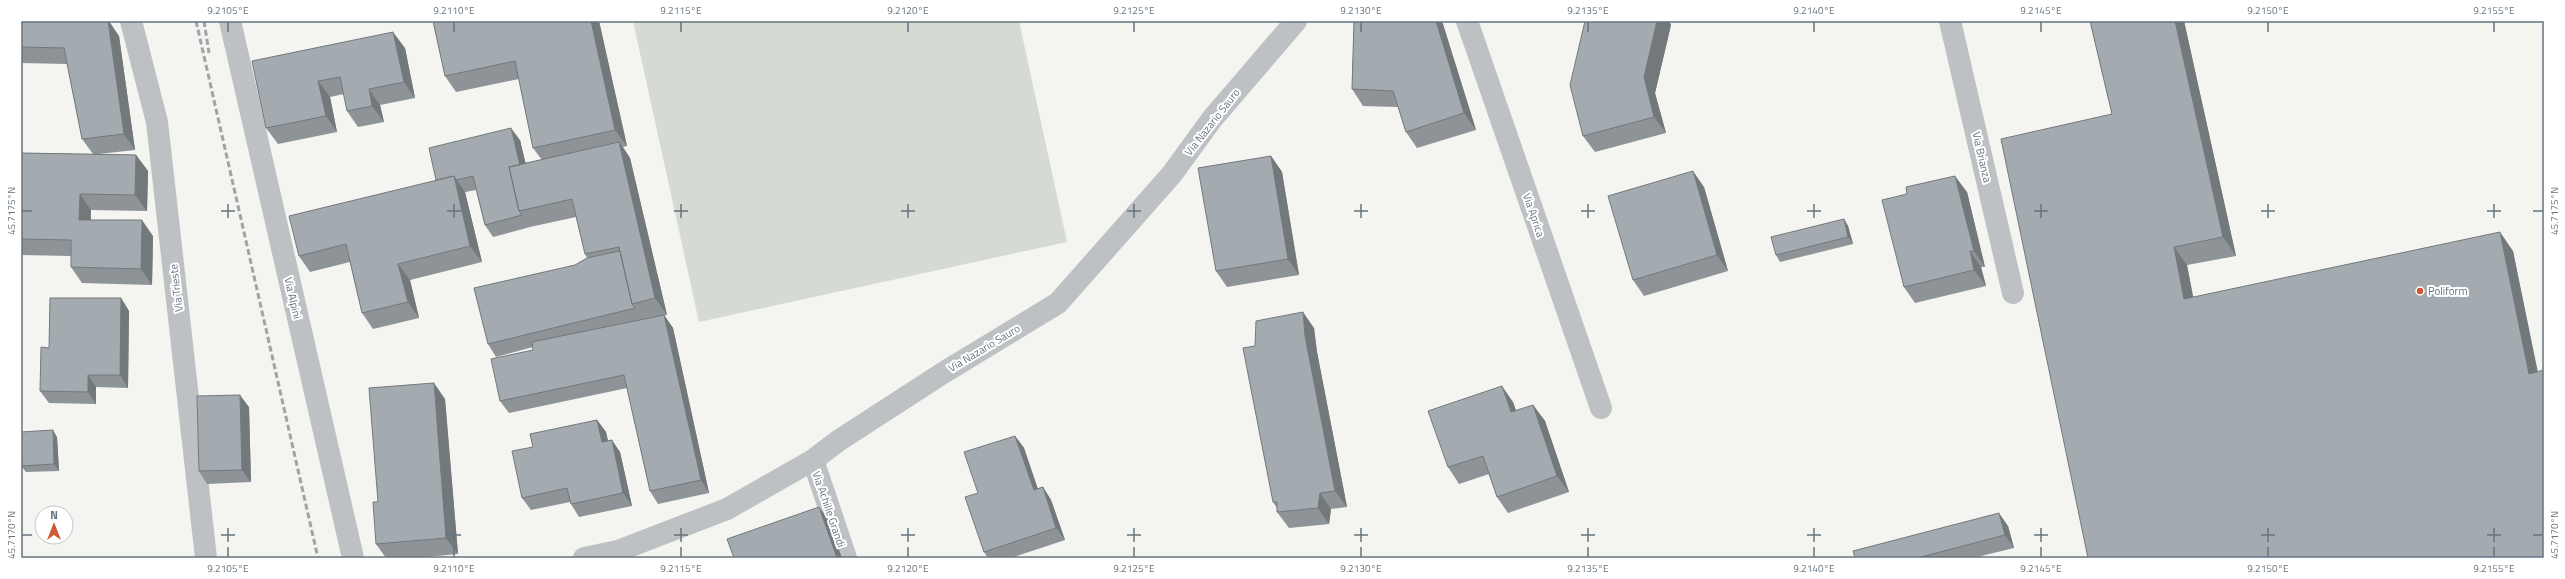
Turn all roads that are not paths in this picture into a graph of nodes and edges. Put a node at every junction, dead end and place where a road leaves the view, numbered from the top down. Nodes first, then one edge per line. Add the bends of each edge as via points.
1 (131, 21) edge
2 (1296, 21) edge
3 (1467, 21) edge
4 (1950, 21) edge
5 (232, 30) edge
6 (2013, 293) dead end
7 (1601, 408) dead end
8 (812, 460) junction
9 (206, 558) edge
10 (353, 558) edge
11 (584, 558) edge
12 (846, 558) edge

1 - 9 street, Via Trieste via 157,122
2 - 8 street, Via Nazario Sauro via 1212,119 1172,174 1058,303 943,373
3 - 7 street, Via Aprica
4 - 6 street, Via Brianza
5 - 10 street, Via Alpini
8 - 11 street, Via Nazario Sauro via 727,509 618,551
8 - 12 street, Via Achille Grandi

